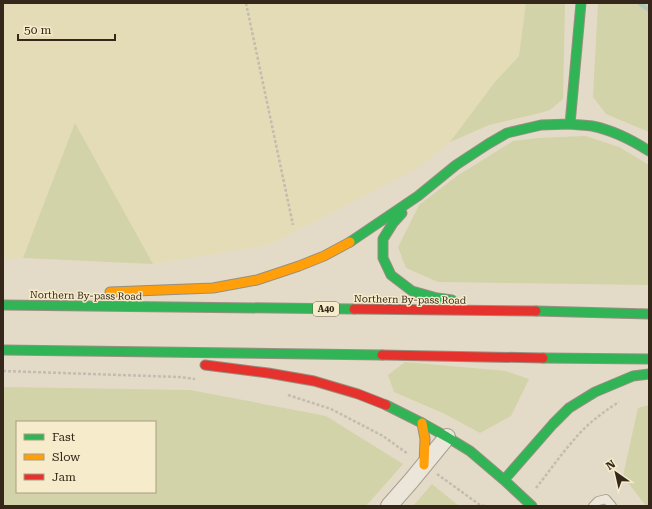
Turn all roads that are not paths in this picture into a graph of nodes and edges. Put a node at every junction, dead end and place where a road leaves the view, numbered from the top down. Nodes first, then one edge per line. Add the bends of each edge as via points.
1 (581, 3) edge
2 (570, 124) junction
3 (649, 152) edge
4 (418, 196) junction
5 (104, 292) dead end
6 (3, 299) edge
7 (532, 311) junction
8 (649, 314) edge
9 (3, 350) edge
10 (91, 352) junction
11 (649, 359) edge
12 (168, 361) dead end
13 (199, 364) dead end
14 (649, 374) edge
15 (422, 423) junction
16 (447, 437) junction
17 (428, 467) junction
18 (504, 480) junction
19 (389, 506) edge
20 (532, 506) edge
21 (593, 506) edge
22 (612, 506) edge

1 - 2 main road
2 - 3 main road via 592,126 614,133
2 - 4 main road via 541,125 507,133 456,165
4 - 5 main road via 324,256 258,280 213,288
4 - 7 main road via 393,223 383,240 383,258 391,275 412,292 437,298
6 - 7 main road, Northern By-pass Road / A40
7 - 8 main road, Northern By-pass Road / A40
9 - 10 main road
10 - 11 main road
10 - 12 main road
13 - 15 main road via 314,381 358,394
14 - 18 main road via 633,376 595,392 569,408
15 - 16 main road
15 - 17 main road
16 - 17 street
16 - 18 main road via 470,451
17 - 19 street
18 - 20 main road
21 - 22 lane via 598,501 606,499

